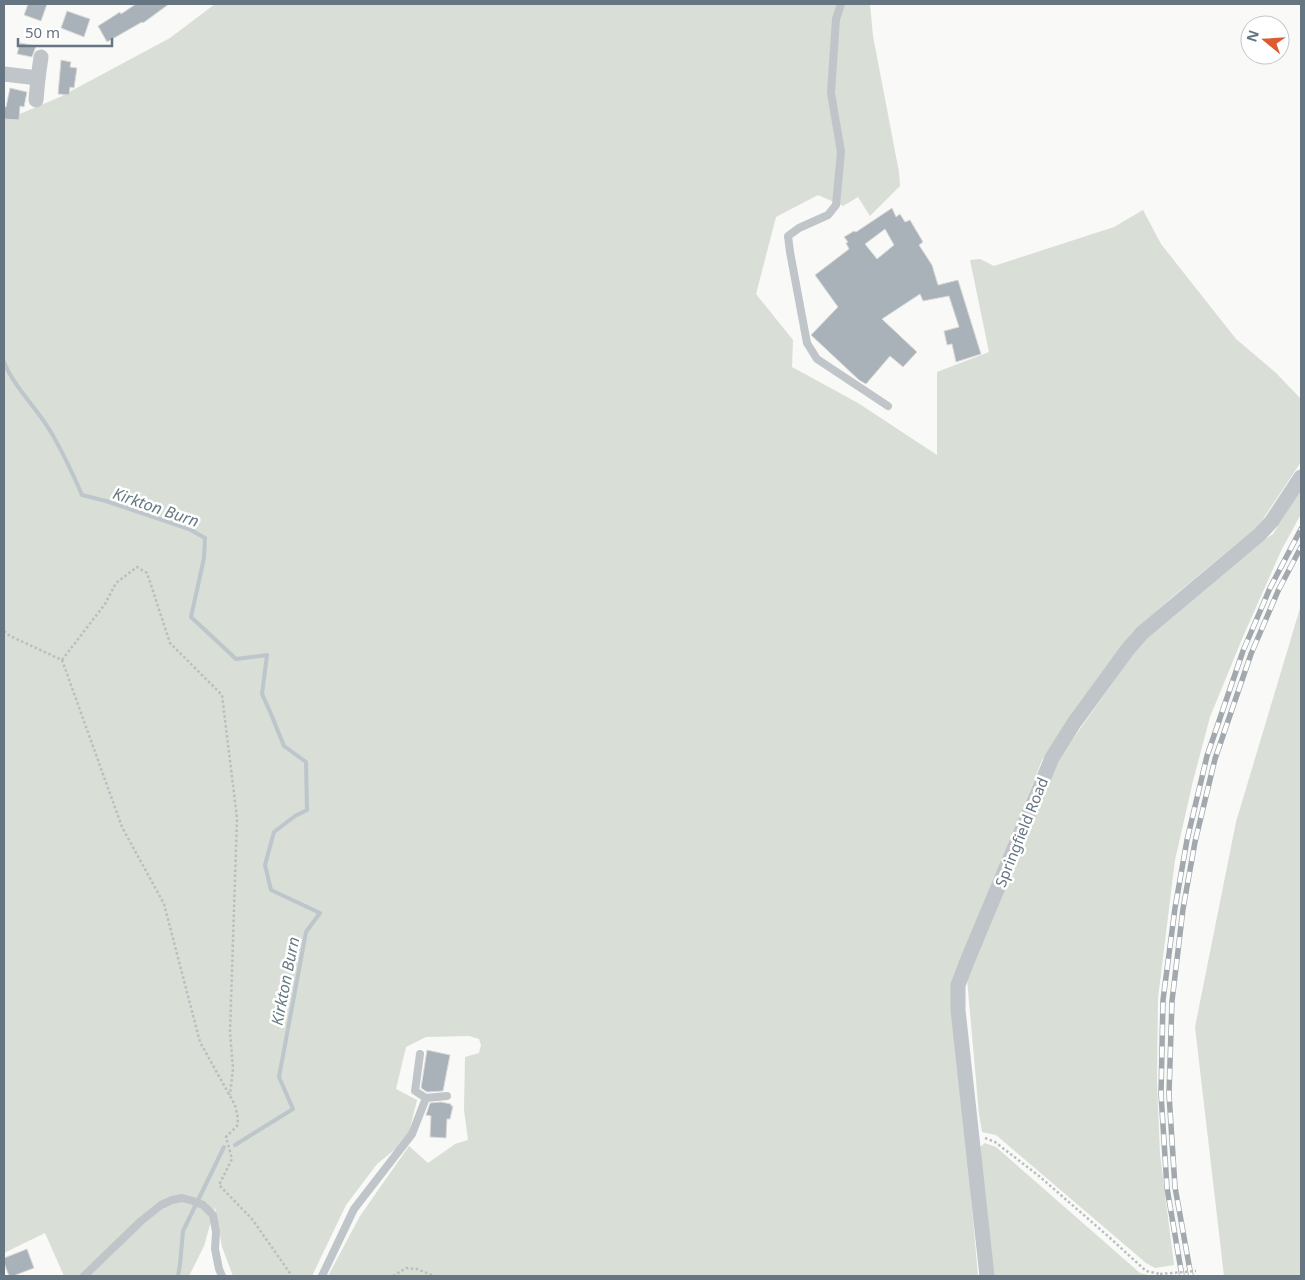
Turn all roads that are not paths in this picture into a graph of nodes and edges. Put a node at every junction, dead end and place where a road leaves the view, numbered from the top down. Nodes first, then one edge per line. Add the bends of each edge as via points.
1 (841, 4) edge
2 (41, 57) dead end
3 (4, 74) edge
4 (38, 78) junction
5 (36, 100) dead end
6 (888, 406) dead end
7 (1301, 477) edge
8 (420, 1054) dead end
9 (447, 1096) dead end
10 (426, 1098) junction
11 (84, 1276) edge
12 (222, 1276) edge
13 (322, 1276) edge
14 (987, 1276) edge

1 - 6 lane via 836,19 831,93 841,152 836,204 828,215 788,236 807,343 817,359
2 - 4 street
3 - 4 street
4 - 5 street
7 - 14 street, Springfield Road via 1260,534 1142,633 1074,723 1052,758 958,986
8 - 10 lane via 415,1091
9 - 10 lane
10 - 13 lane via 412,1134 354,1209
11 - 12 lane via 161,1205 182,1198 203,1205 213,1215 215,1249

